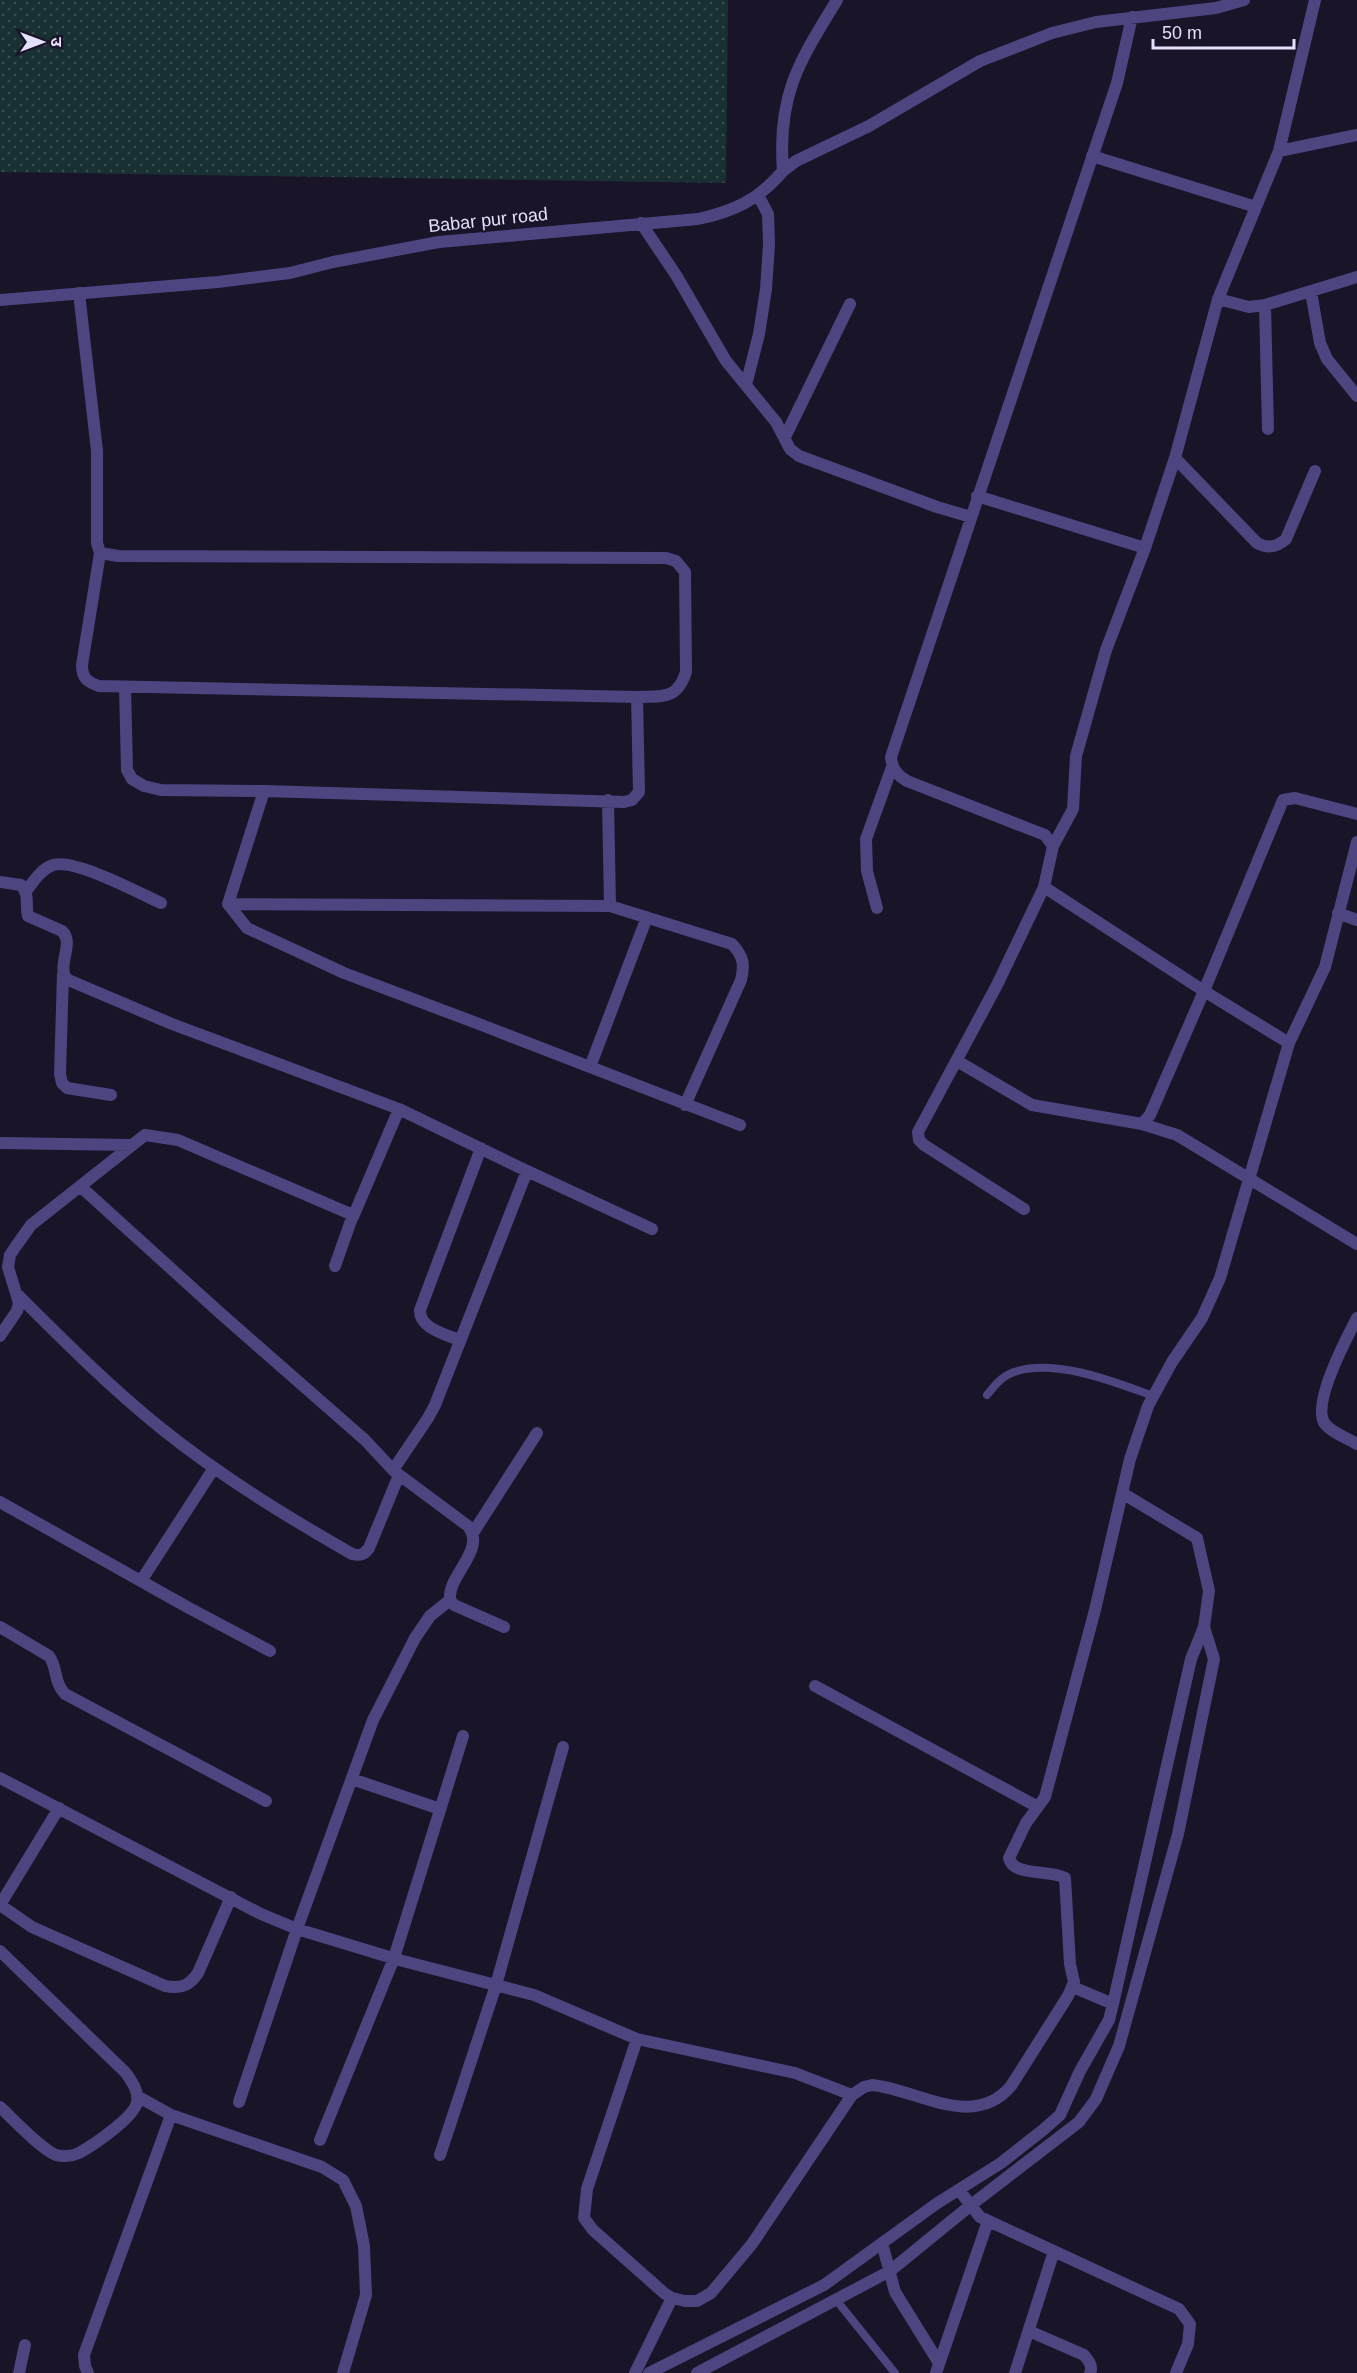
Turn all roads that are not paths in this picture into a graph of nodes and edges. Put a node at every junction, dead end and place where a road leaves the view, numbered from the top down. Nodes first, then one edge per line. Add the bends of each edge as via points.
1 (837, 0) edge
2 (1244, 0) edge
3 (1315, 0) edge
4 (1132, 17) junction
5 (1357, 135) edge
6 (1279, 151) junction
7 (1092, 156) junction
8 (783, 171) junction
9 (758, 195) junction
10 (1256, 207) junction
11 (641, 223) junction
12 (1357, 278) edge
13 (1311, 292) junction
14 (79, 293) junction
15 (1218, 299) junction
16 (0, 300) edge
17 (850, 304) dead end
18 (1265, 305) junction
19 (746, 385) junction
20 (1357, 396) edge
21 (1268, 429) dead end
22 (785, 437) junction
23 (1175, 458) junction
24 (1315, 471) dead end
25 (977, 496) junction
26 (971, 517) junction
27 (1145, 548) junction
28 (100, 553) junction
29 (125, 687) junction
30 (637, 697) junction
31 (892, 767) junction
32 (264, 791) junction
33 (608, 800) junction
34 (1357, 814) edge
35 (1357, 842) edge
36 (1053, 846) junction
37 (0, 882) edge
38 (1044, 887) junction
39 (26, 891) junction
40 (161, 903) dead end
41 (228, 904) junction
42 (610, 906) junction
43 (877, 908) dead end
44 (1338, 913) junction
45 (647, 917) junction
46 (1357, 920) edge
47 (63, 974) junction
48 (1204, 991) junction
49 (1288, 1042) junction
50 (957, 1061) junction
51 (590, 1067) junction
52 (111, 1095) dead end
53 (685, 1105) junction
54 (399, 1109) junction
55 (1142, 1124) junction
56 (740, 1125) dead end
57 (0, 1143) edge
58 (131, 1145) junction
59 (481, 1148) junction
60 (527, 1171) junction
61 (1250, 1178) junction
62 (81, 1187) junction
63 (1024, 1209) dead end
64 (352, 1217) junction
65 (652, 1228) dead end
66 (1357, 1244) edge
67 (335, 1266) dead end
68 (19, 1296) junction
69 (1357, 1318) edge
70 (0, 1336) edge
71 (459, 1340) junction
72 (987, 1395) dead end
73 (1154, 1396) junction
74 (537, 1433) dead end
75 (1357, 1444) edge
76 (214, 1468) junction
77 (396, 1473) junction
78 (1122, 1493) junction
79 (0, 1502) edge
80 (473, 1533) junction
81 (141, 1581) junction
82 (450, 1600) junction
83 (0, 1627) edge
84 (504, 1627) dead end
85 (1204, 1627) junction
86 (270, 1651) dead end
87 (815, 1686) dead end
88 (463, 1736) dead end
89 (563, 1747) dead end
90 (0, 1778) edge
91 (352, 1779) junction
92 (266, 1801) dead end
93 (1038, 1807) junction
94 (59, 1808) junction
95 (440, 1809) junction
96 (231, 1897) junction
97 (297, 1929) junction
98 (0, 1951) edge
99 (394, 1958) junction
100 (496, 1985) junction
101 (1073, 1987) junction
102 (1113, 2004) junction
103 (637, 2039) junction
104 (137, 2096) junction
105 (852, 2096) junction
106 (239, 2102) dead end
107 (0, 2107) edge
108 (171, 2115) junction
109 (320, 2140) dead end
110 (440, 2155) dead end
111 (959, 2190) junction
112 (971, 2205) junction
113 (988, 2221) junction
114 (882, 2243) junction
115 (1054, 2251) junction
116 (890, 2271) junction
117 (672, 2298) junction
118 (837, 2301) junction
119 (1029, 2331) junction
120 (25, 2345) dead end
121 (938, 2368) edge
122 (19, 2373) edge
123 (88, 2373) edge
124 (343, 2373) edge
125 (634, 2373) edge
126 (649, 2373) edge
127 (697, 2373) edge
128 (895, 2373) edge
129 (1015, 2373) edge
130 (1090, 2373) edge
131 (1176, 2373) edge

1 - 8 street via 804,55 790,89 782,121
2 - 4 street, Babar pur road via 1216,8
3 - 6 street
4 - 7 street via 1117,82
4 - 8 street, Babar pur road via 1052,33 980,61
5 - 6 street
6 - 10 street
7 - 10 street
7 - 25 street
8 - 9 street, Babar pur road
9 - 11 street, Babar pur road via 728,212 698,219
9 - 19 street via 768,214 769,244 759,334
10 - 15 street
11 - 14 street, Babar pur road via 439,242 290,273 218,282
11 - 19 street via 726,361
12 - 13 street
13 - 18 street
13 - 20 street via 1320,343 1327,359
14 - 16 street, Babar pur road
14 - 28 street via 97,451
15 - 18 street via 1249,307
15 - 23 street
17 - 22 street
18 - 21 street
19 - 22 street
22 - 26 street via 790,449 805,460
23 - 24 street via 1257,543 1266,547 1278,546 1286,539
23 - 27 street
25 - 26 street
25 - 27 street
26 - 31 street via 891,758
27 - 36 street via 1106,650 1082,733 1075,766 1073,808
28 - 29 street via 82,674 99,686
28 - 30 street via 666,558 676,561 684,572 686,672 675,693
29 - 30 street
29 - 32 street via 127,770 132,779 161,790
30 - 33 street via 639,792 632,800
31 - 36 street via 907,782 1046,835
31 - 43 street via 866,839 867,871
32 - 33 street
32 - 41 street
33 - 42 street
34 - 48 street via 1295,798 1283,800
35 - 44 street
36 - 38 street
37 - 39 street via 21,885
38 - 48 street
38 - 50 street
39 - 40 street via 45,869 64,863
39 - 47 street via 28,916 66,935
41 - 42 street
41 - 51 street via 247,928 344,973
42 - 45 street
44 - 46 street
44 - 49 street via 1325,967
45 - 51 street
45 - 53 street via 732,944 741,954 744,966
47 - 52 street via 62,1083 67,1088
47 - 54 street via 71,982 172,1024
48 - 49 street
48 - 55 street via 1150,1115
49 - 61 street
50 - 55 street via 1032,1105
50 - 63 street via 920,1127 918,1140
51 - 53 street
53 - 56 street
54 - 59 street
54 - 64 street
55 - 61 street via 1178,1135
57 - 58 street
58 - 62 street
58 - 64 street via 145,1135 178,1140
59 - 60 street
59 - 71 street via 420,1310 425,1324
60 - 65 street
60 - 71 street
61 - 66 street
61 - 73 street via 1209,1303
62 - 68 street via 31,1225 10,1254 8,1267
62 - 77 street via 365,1440
64 - 67 street
68 - 70 street via 17,1311
68 - 76 street via 101,1377
69 - 75 street via 1343,1344 1321,1413 1326,1425
71 - 77 street via 428,1418
72 - 73 lane via 1000,1379 1031,1368 1070,1370
73 - 78 street via 1130,1459
74 - 80 street
76 - 77 street via 277,1510 359,1556 369,1548
76 - 81 street
77 - 80 street
78 - 85 street via 1197,1538 1209,1591
78 - 93 street via 1060,1744 1045,1797
79 - 81 street
80 - 82 street via 470,1551 450,1588
81 - 86 street
82 - 84 street
82 - 91 street via 430,1616 415,1638 374,1720
83 - 92 street via 49,1656 57,1685 64,1694
85 - 102 street via 1191,1659
85 - 112 street via 1214,1659 1181,1822 1119,2046 1096,2098 1080,2122
87 - 93 street
88 - 95 street
89 - 100 street
90 - 94 street
91 - 95 street
91 - 97 street
93 - 101 street via 1009,1858 1021,1870 1065,1878
94 - 96 street
94 - 96 street via 0,1905 32,1927 165,1986 182,1987 192,1983 198,1973
95 - 99 street
96 - 97 street
97 - 99 street
97 - 106 street
98 - 104 street via 126,2073
99 - 100 street
99 - 109 street
100 - 103 street via 534,1995
100 - 110 street
101 - 102 street
101 - 105 street via 1011,2086 992,2101 953,2107 872,2085
102 - 111 street via 1060,2115 1001,2163
103 - 105 street via 795,2073
103 - 117 street via 587,2189 584,2218
104 - 107 street via 138,2104 127,2118 77,2154 67,2156 48,2150
104 - 108 street
105 - 117 street via 752,2244 711,2293 697,2301
108 - 123 street via 84,2355
108 - 124 street via 322,2167 344,2180 356,2206 364,2246 366,2295
111 - 112 street
111 - 114 street
112 - 113 street
112 - 116 street
113 - 115 street
113 - 121 street
114 - 116 street
114 - 126 street via 824,2285
115 - 119 street
115 - 131 street via 1179,2308 1190,2324 1188,2344
116 - 118 street
116 - 121 street via 895,2292
117 - 125 street
118 - 127 street
118 - 128 lane
119 - 129 street
119 - 130 street via 1084,2355
120 - 122 street

